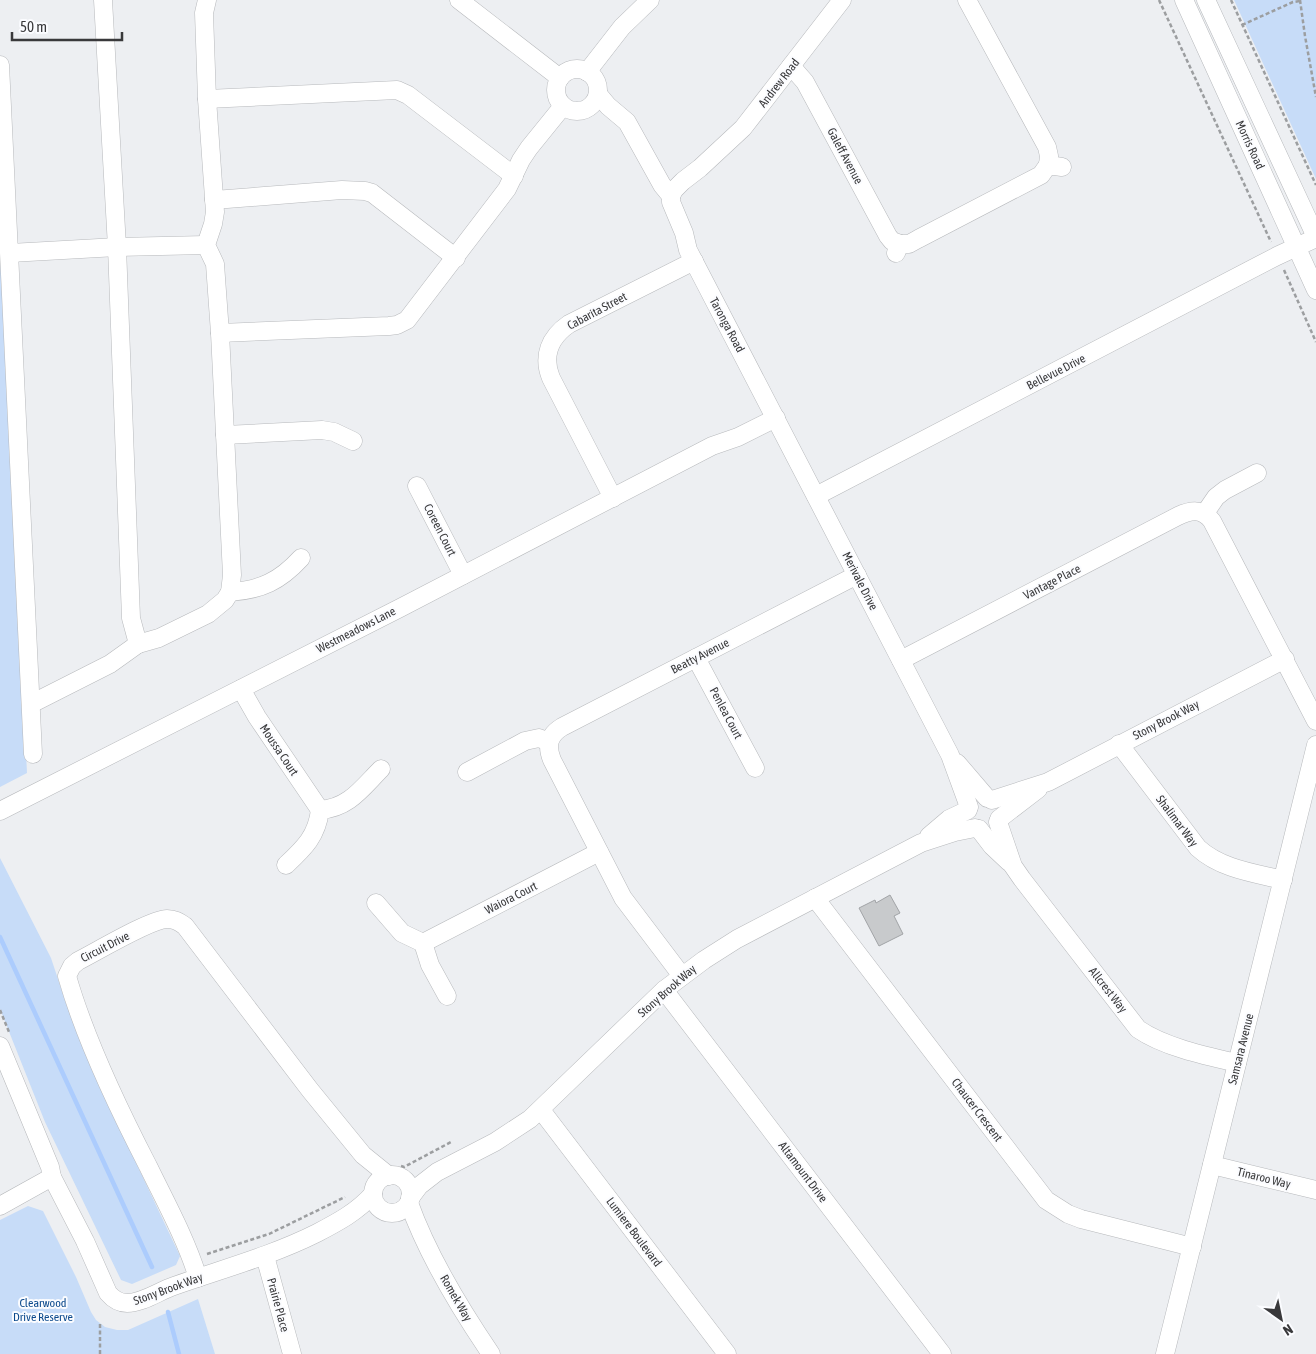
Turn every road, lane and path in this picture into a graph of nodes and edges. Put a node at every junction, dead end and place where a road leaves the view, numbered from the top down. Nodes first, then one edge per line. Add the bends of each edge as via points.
1 (102, 0) edge
2 (207, 0) edge
3 (459, 0) edge
4 (842, 0) edge
5 (967, 0) edge
6 (1159, 0) edge
7 (1184, 0) edge
8 (1206, 0) edge
9 (1231, 0) edge
10 (1300, 1) edge
11 (642, 2) edge
12 (1242, 25) junction
13 (0, 65) edge
14 (791, 66) junction
15 (587, 72) junction
16 (560, 78) junction
17 (598, 94) junction
18 (1316, 97) edge
19 (207, 99) junction
20 (563, 106) junction
21 (584, 110) junction
22 (624, 127) junction
23 (514, 176) junction
24 (1316, 185) edge
25 (664, 192) junction
26 (214, 200) junction
27 (1316, 237) edge
28 (206, 245) junction
29 (117, 247) junction
30 (1296, 248) junction
31 (10, 253) junction
32 (1277, 256) junction
33 (456, 258) junction
34 (694, 261) junction
35 (1316, 290) edge
36 (220, 333) junction
37 (1316, 342) edge
38 (773, 412) junction
39 (225, 435) junction
40 (353, 441) dead end
41 (1257, 473) dead end
42 (417, 486) dead end
43 (816, 496) junction
44 (613, 498) junction
45 (1205, 513) junction
46 (301, 558) dead end
47 (463, 575) junction
48 (857, 575) junction
49 (230, 592) junction
50 (138, 644) junction
51 (696, 658) junction
52 (1285, 659) junction
53 (901, 660) junction
54 (241, 689) junction
55 (32, 704) junction
56 (1316, 721) edge
57 (549, 742) junction
58 (1119, 744) junction
59 (1316, 745) edge
60 (33, 754) dead end
61 (950, 755) junction
62 (755, 768) dead end
63 (381, 769) dead end
64 (466, 772) dead end
65 (1048, 782) junction
66 (990, 799) junction
67 (968, 808) junction
68 (320, 810) junction
69 (0, 812) edge
70 (998, 820) junction
71 (977, 828) junction
72 (920, 842) junction
73 (599, 852) junction
74 (286, 865) dead end
75 (1013, 866) junction
76 (1283, 880) junction
77 (815, 898) junction
78 (376, 903) dead end
79 (423, 943) junction
80 (682, 976) junction
81 (664, 990) junction
82 (447, 996) dead end
83 (0, 1010) edge
84 (6, 1042) edge
85 (1237, 1063) junction
86 (0, 1080) edge
87 (541, 1110) junction
88 (451, 1142) dead end
89 (1212, 1165) junction
90 (437, 1172) junction
91 (52, 1178) junction
92 (384, 1180) junction
93 (1316, 1190) edge
94 (350, 1194) dead end
95 (409, 1201) junction
96 (0, 1206) edge
97 (387, 1212) junction
98 (347, 1218) junction
99 (423, 1240) junction
100 (1192, 1247) junction
101 (264, 1256) junction
102 (192, 1261) junction
103 (198, 1278) junction
104 (100, 1322) dead end
105 (100, 1354) edge
106 (292, 1354) edge
107 (491, 1354) edge
108 (727, 1354) edge
109 (942, 1354) edge
110 (1165, 1354) edge

1 - 29 street
2 - 19 street via 204,13
3 - 16 street
4 - 14 street, Andrew Road
5 - 14 street, Galeff Avenue via 1055,166 898,249 805,82
6 - 32 path
7 - 30 street, Morris Road
8 - 27 street, Morris Road
9 - 12 path
10 - 12 path
10 - 18 path
11 - 15 street
12 - 24 path
13 - 31 street
14 - 25 street, Andrew Road via 743,128 678,186
15 - 16 street via 572,70
15 - 17 street via 596,81
16 - 20 street via 556,92
17 - 21 street via 592,105
17 - 22 street
19 - 23 street via 397,90
19 - 26 street
20 - 21 street via 573,111
20 - 23 street via 529,148
21 - 22 street via 593,111
22 - 25 street, Taronga Road via 648,185
23 - 33 street via 508,189
25 - 34 street, Taronga Road
26 - 28 street via 213,224
26 - 33 street via 365,191 372,193
27 - 30 street, Bellevue Drive
28 - 29 street
28 - 36 street via 215,264
29 - 31 street
29 - 50 street via 131,618
30 - 32 street, Bellevue Drive
30 - 35 street, Morris Road
31 - 55 street
32 - 37 path
32 - 43 street, Bellevue Drive
33 - 36 street via 413,314 396,325
34 - 38 street, Taronga Road
34 - 44 street, Cabarita Street via 569,324 556,335 547,352 551,378
36 - 39 street
38 - 43 street, Merivale Drive
38 - 44 street, Westmeadows Lane via 734,429 712,446
39 - 40 street via 322,430
39 - 49 street via 232,575
41 - 45 street via 1225,490
42 - 47 street, Coreen Court
43 - 48 street, Merivale Drive
44 - 47 street, Westmeadows Lane
45 - 52 street via 1218,530
45 - 53 street, Vantage Place via 1195,510 1185,513
46 - 49 street via 265,586
47 - 54 street, Westmeadows Lane
48 - 51 street, Beatty Avenue
48 - 53 street, Merivale Drive
49 - 50 street via 208,614 169,634
50 - 55 street via 110,664
51 - 57 street, Beatty Avenue via 562,727
51 - 62 street, Penlea Court
52 - 56 street
52 - 58 street, Stony Brook Way
53 - 61 street, Merivale Drive
54 - 68 street, Moussa Court
54 - 69 street, Westmeadows Lane
55 - 60 street
57 - 64 street via 539,738 525,741
57 - 73 street via 552,760
58 - 65 street, Stony Brook Way
58 - 76 street, Shalimar Way via 1208,857 1219,863
59 - 76 street, Samsara Avenue
61 - 66 street, Merivale Drive
61 - 67 street, Merivale Drive
63 - 68 street via 344,804
65 - 66 street, Stony Brook Way
65 - 70 street, Stony Brook Way
66 - 67 street via 977,799
66 - 70 street via 999,808
67 - 71 street via 968,820
67 - 72 street, Stony Brook Way
68 - 74 street via 314,834
70 - 71 street via 989,829
70 - 75 street, Allcrest Way
71 - 72 street, Stony Brook Way
71 - 75 street, Allcrest Way
72 - 77 street, Stony Brook Way
73 - 79 street, Waiora Court
73 - 80 street via 627,903
75 - 85 street, Allcrest Way via 1138,1029 1149,1037
76 - 85 street, Samsara Avenue
77 - 80 street, Stony Brook Way via 720,949
77 - 100 street, Chaucer Crescent via 1046,1200 1081,1219
78 - 79 street via 402,933
79 - 82 street via 430,965
80 - 81 street, Stony Brook Way
81 - 87 street, Stony Brook Way
81 - 109 street, Altamount Drive
83 - 84 path
84 - 91 street, Stony Brook Way
85 - 89 street, Samsara Avenue
86 - 91 street, Stony Brook Way via 40,1171
87 - 90 street, Stony Brook Way via 510,1133
87 - 108 street, Lumiere Boulevard
88 - 92 path via 404,1167 388,1159
89 - 93 street, Tinaroo Way
89 - 100 street, Samsara Avenue
90 - 92 street, Stony Brook Way
90 - 95 street, Stony Brook Way via 419,1186
91 - 96 street
91 - 103 street, Stony Brook Way via 113,1299 136,1302
92 - 95 street via 409,1187
92 - 97 street via 376,1204
92 - 98 street, Stony Brook Way
92 - 102 street, Circuit Drive via 310,1090 185,926 170,919 156,922 78,961 67,976 80,1017 117,1102
94 - 102 path via 269,1234
95 - 97 street via 401,1211
95 - 99 street, Romek Way
97 - 98 street, Stony Brook Way
97 - 99 street, Romek Way
98 - 101 street, Stony Brook Way
99 - 107 street, Romek Way
100 - 110 street, Samsara Avenue
101 - 103 street, Stony Brook Way
101 - 106 street, Prairie Place
102 - 103 street, Circuit Drive
104 - 105 path

